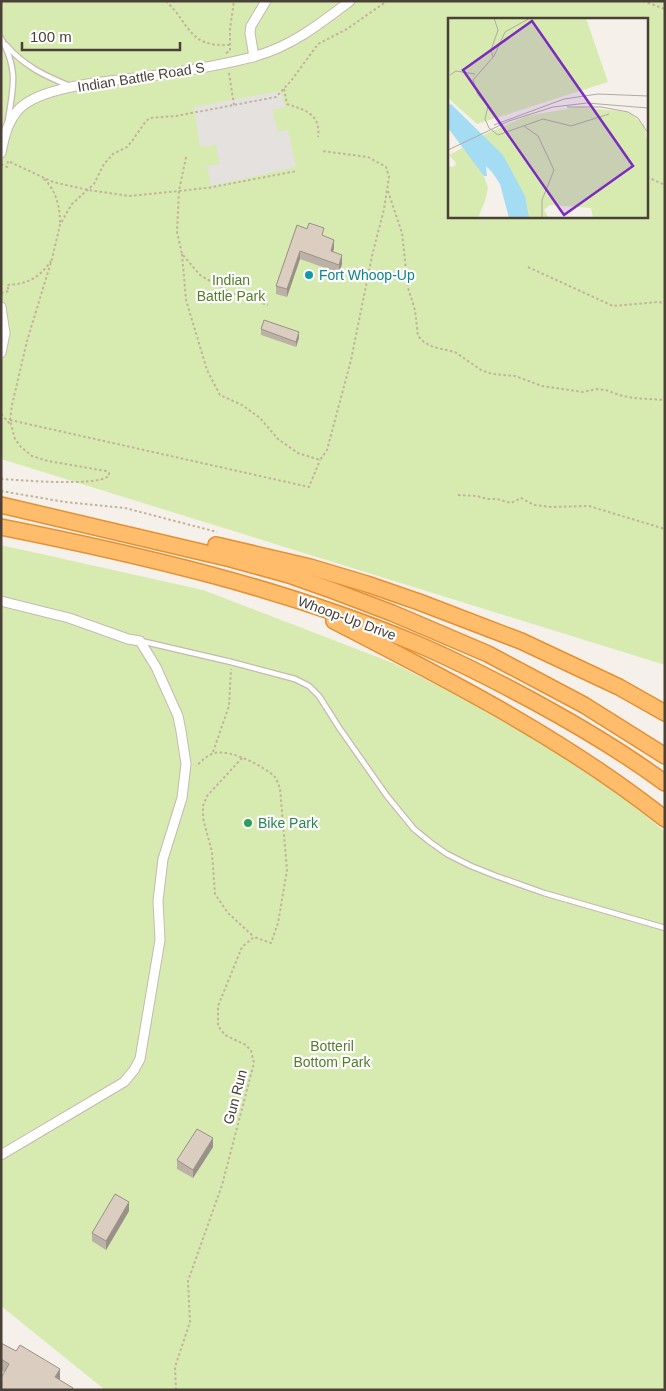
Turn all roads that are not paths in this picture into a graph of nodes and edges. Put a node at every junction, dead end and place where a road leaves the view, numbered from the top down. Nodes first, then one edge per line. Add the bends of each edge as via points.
1 (266, 1) edge
2 (350, 1) edge
3 (2, 40) edge
4 (254, 57) junction
5 (74, 87) junction
6 (6, 132) junction
7 (1, 153) edge
8 (1, 307) edge
9 (1, 353) edge
10 (1, 503) edge
11 (1, 527) edge
12 (286, 596) junction
13 (1, 601) edge
14 (140, 641) junction
15 (665, 713) edge
16 (665, 756) edge
17 (665, 783) edge
18 (665, 819) edge
19 (665, 928) edge
20 (1, 1155) edge

1 - 4 street via 251,26
2 - 4 street, Indian Battle Road S via 315,28
3 - 5 lane via 26,65
3 - 6 lane via 14,76
4 - 5 street, Indian Battle Road S
5 - 6 street, Indian Battle Road S via 54,91 25,105
6 - 7 street, Indian Battle Road S
8 - 9 street via 5,333
10 - 15 highway via 124,524 302,565 367,584 521,641 619,687
10 - 16 highway, Whoop-Up Drive via 289,575 392,613 520,670 584,705
11 - 12 highway, Whoop-Up Drive via 171,564
12 - 17 highway, Whoop-Up Drive via 380,629 482,674 571,722
12 - 18 highway via 534,729 633,793
13 - 14 street
14 - 19 lane via 295,679 309,686 386,796 414,829 447,854 544,893
14 - 20 street via 156,667 178,716 186,764 182,798 163,859 158,901 160,940 140,1059 124,1082

